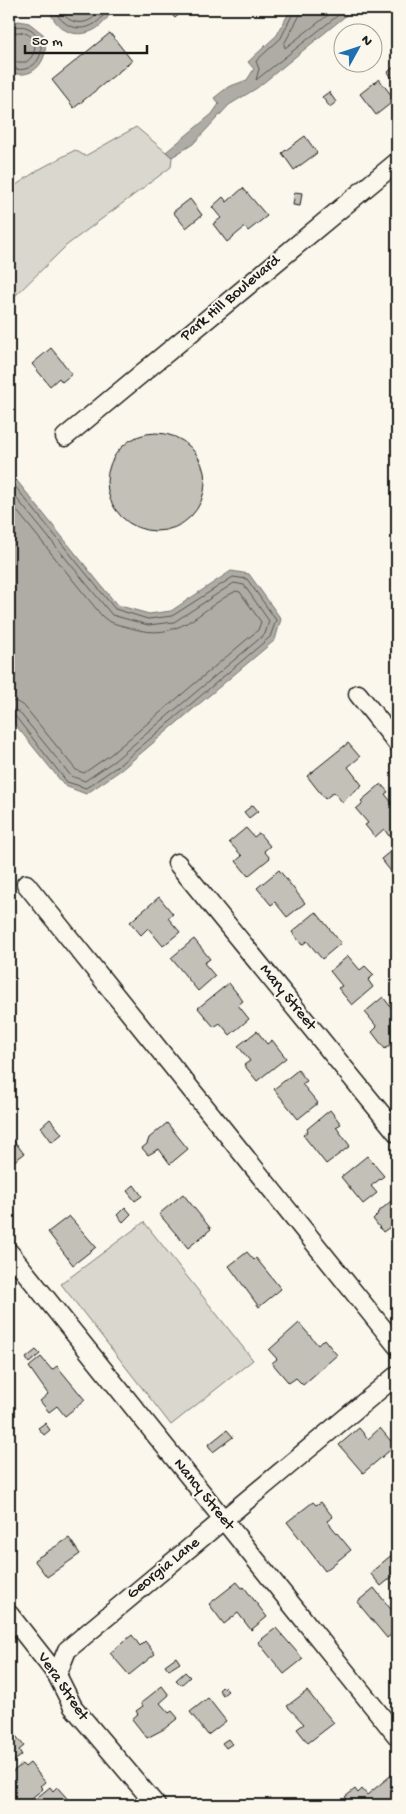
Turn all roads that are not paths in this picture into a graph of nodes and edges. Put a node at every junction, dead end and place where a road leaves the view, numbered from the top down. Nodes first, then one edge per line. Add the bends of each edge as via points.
1 (397, 162) edge
2 (65, 436) dead end
3 (358, 694) dead end
4 (397, 743) edge
5 (177, 863) dead end
6 (26, 884) dead end
7 (397, 1134) edge
8 (9, 1252) edge
9 (397, 1346) edge
10 (397, 1375) edge
11 (223, 1521) junction
12 (9, 1614) edge
13 (57, 1675) junction
14 (397, 1736) edge
15 (156, 1805) edge

1 - 2 street, Park Hill Boulevard
3 - 4 street
5 - 7 street, Mary Street
6 - 9 street
8 - 11 street, Nancy Street
10 - 11 street, Georgia Lane
11 - 13 street, Georgia Lane via 67,1650
11 - 14 street, Nancy Street
12 - 13 street, Vera Street
13 - 15 street, Vera Street via 73,1707

